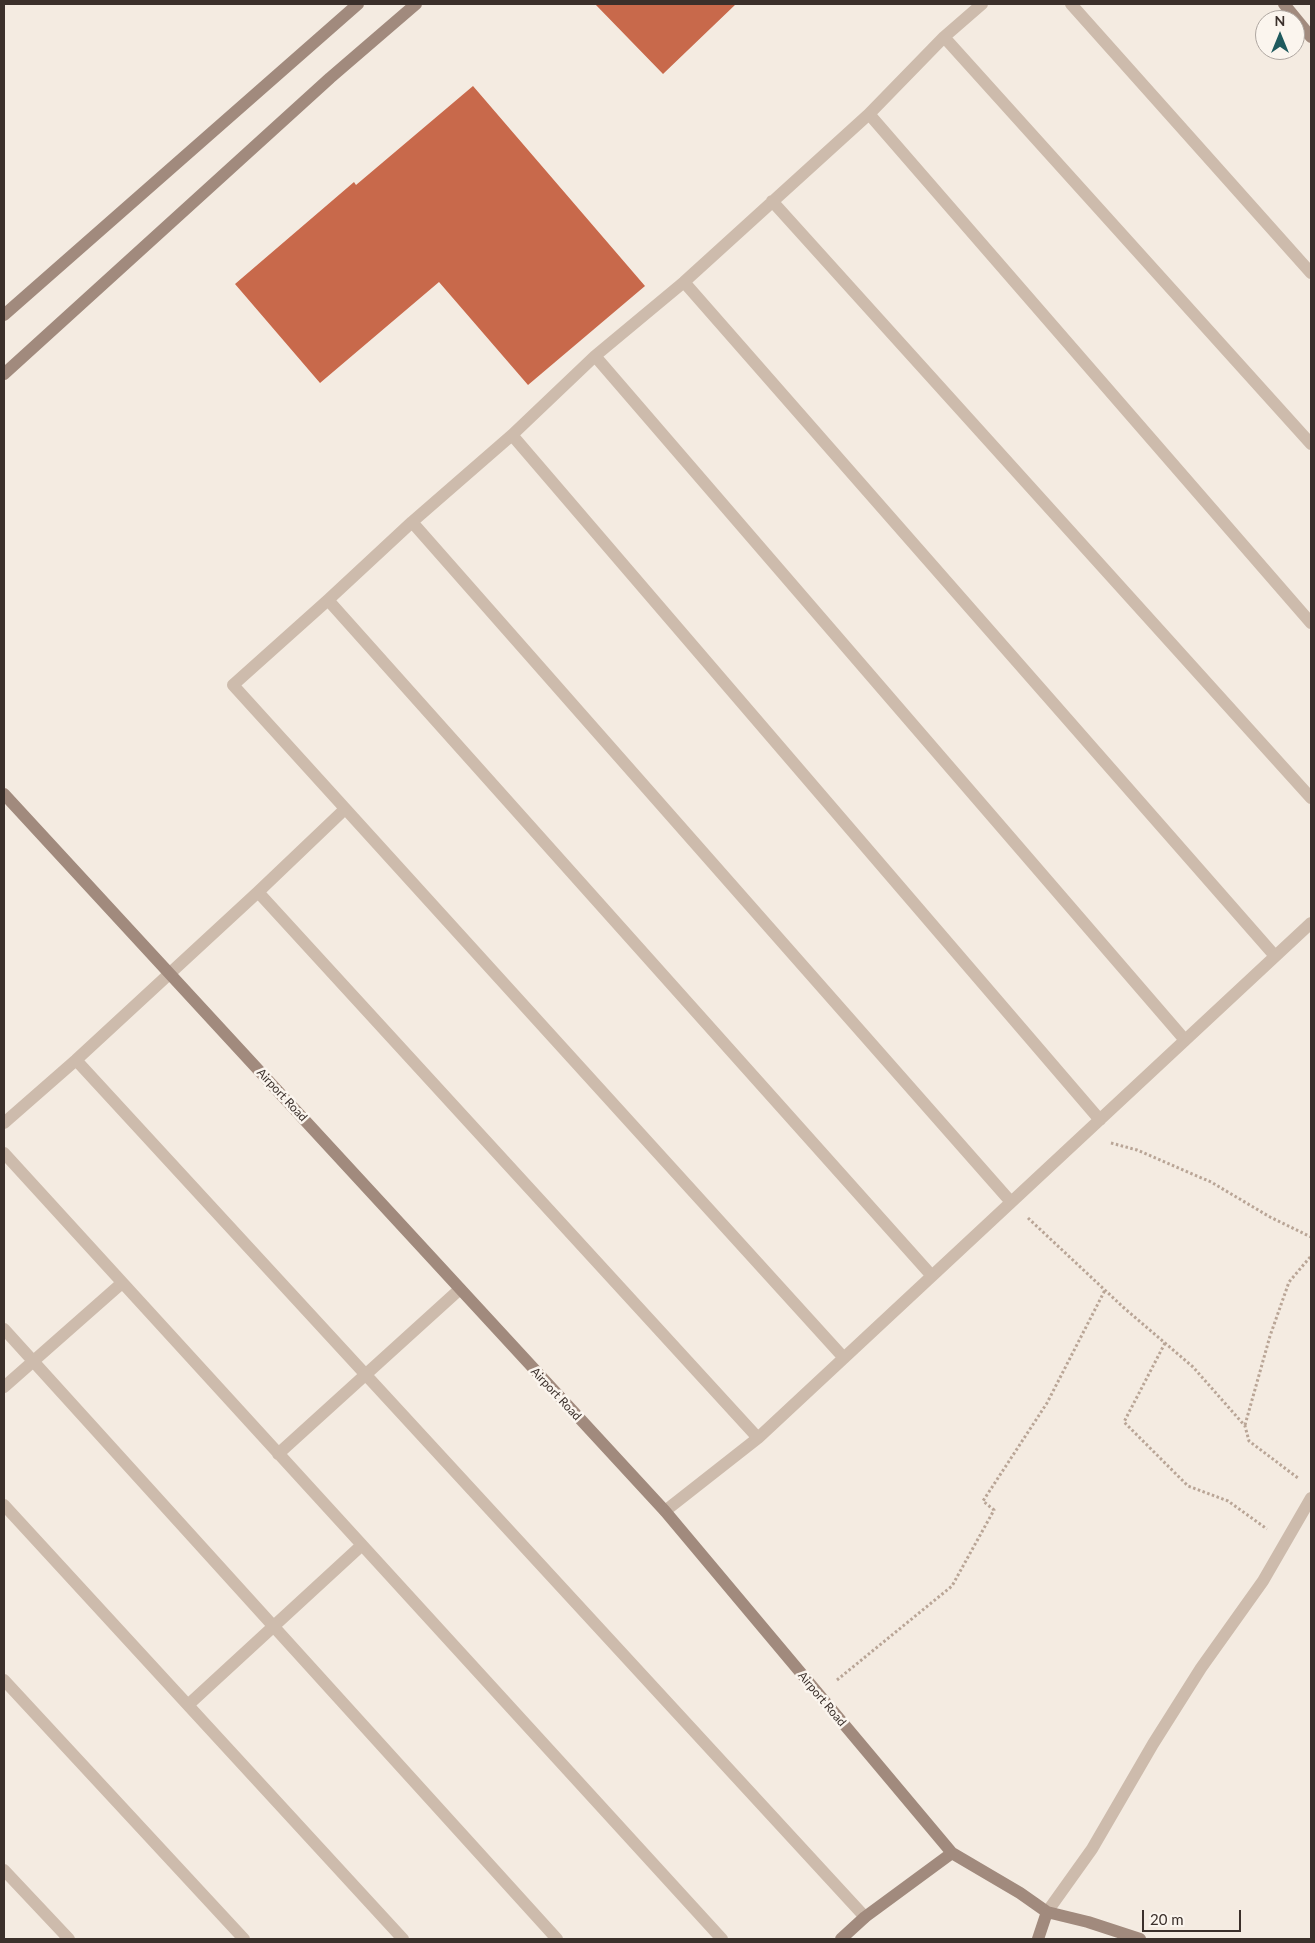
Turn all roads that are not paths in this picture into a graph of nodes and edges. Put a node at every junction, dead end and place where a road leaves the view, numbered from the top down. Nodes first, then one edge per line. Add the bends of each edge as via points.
1 (358, 4) edge
2 (416, 4) edge
3 (982, 4) edge
4 (1070, 4) edge
5 (1284, 4) edge
6 (944, 37) junction
7 (1311, 37) edge
8 (869, 114) junction
9 (772, 201) junction
10 (1311, 273) edge
11 (684, 282) junction
12 (4, 315) edge
13 (596, 356) junction
14 (4, 374) edge
15 (512, 435) junction
16 (1311, 444) edge
17 (412, 522) junction
18 (328, 600) junction
19 (1311, 623) edge
20 (4, 794) edge
21 (1311, 798) edge
22 (345, 809) junction
23 (258, 892) junction
24 (1311, 923) edge
25 (1275, 956) junction
26 (169, 972) junction
27 (1185, 1040) junction
28 (76, 1060) junction
29 (1100, 1120) junction
30 (4, 1123) edge
31 (4, 1153) edge
32 (1011, 1202) junction
33 (932, 1276) junction
34 (122, 1283) junction
35 (460, 1289) junction
36 (4, 1329) edge
37 (844, 1358) junction
38 (33, 1362) junction
39 (366, 1375) junction
40 (4, 1387) edge
41 (758, 1438) junction
42 (278, 1454) junction
43 (1311, 1498) edge
44 (4, 1505) edge
45 (664, 1511) junction
46 (362, 1545) junction
47 (273, 1626) junction
48 (4, 1680) edge
49 (188, 1705) junction
50 (952, 1853) junction
51 (5, 1874) edge
52 (1047, 1912) junction
53 (865, 1917) junction
54 (69, 1939) edge
55 (244, 1939) edge
56 (403, 1939) edge
57 (557, 1939) edge
58 (722, 1939) edge
59 (841, 1939) edge
60 (1038, 1939) edge
61 (1140, 1939) edge

1 - 12 street
2 - 14 street
3 - 6 street
4 - 10 street
5 - 7 street
6 - 8 street
6 - 16 street
8 - 9 street
8 - 19 street
9 - 11 street
9 - 21 street
11 - 13 street
11 - 25 street
13 - 15 street
13 - 27 street
15 - 17 street
15 - 29 street
17 - 18 street
17 - 32 street
18 - 22 street via 233,685
18 - 33 street
20 - 26 street, Airport Road
22 - 23 street
22 - 37 street
23 - 26 street
23 - 41 street
24 - 25 street
25 - 27 street
26 - 28 street
26 - 35 street, Airport Road
27 - 29 street
28 - 30 street
28 - 39 street
29 - 32 street
31 - 34 street
32 - 33 street
33 - 37 street
34 - 38 street
34 - 42 street
35 - 39 street
35 - 45 street, Airport Road
36 - 38 street
37 - 41 street
38 - 40 street
38 - 47 street
39 - 42 street
39 - 53 street
41 - 45 street
42 - 46 street
43 - 52 street via 1263,1581 1201,1668 1092,1849
44 - 49 street
45 - 50 street, Airport Road
46 - 47 street
46 - 58 street
47 - 49 street
47 - 57 street
48 - 55 street
49 - 56 street
50 - 52 street, Airport Road
50 - 53 street
51 - 54 street
52 - 60 street
52 - 61 street, Airport Road
53 - 59 street

